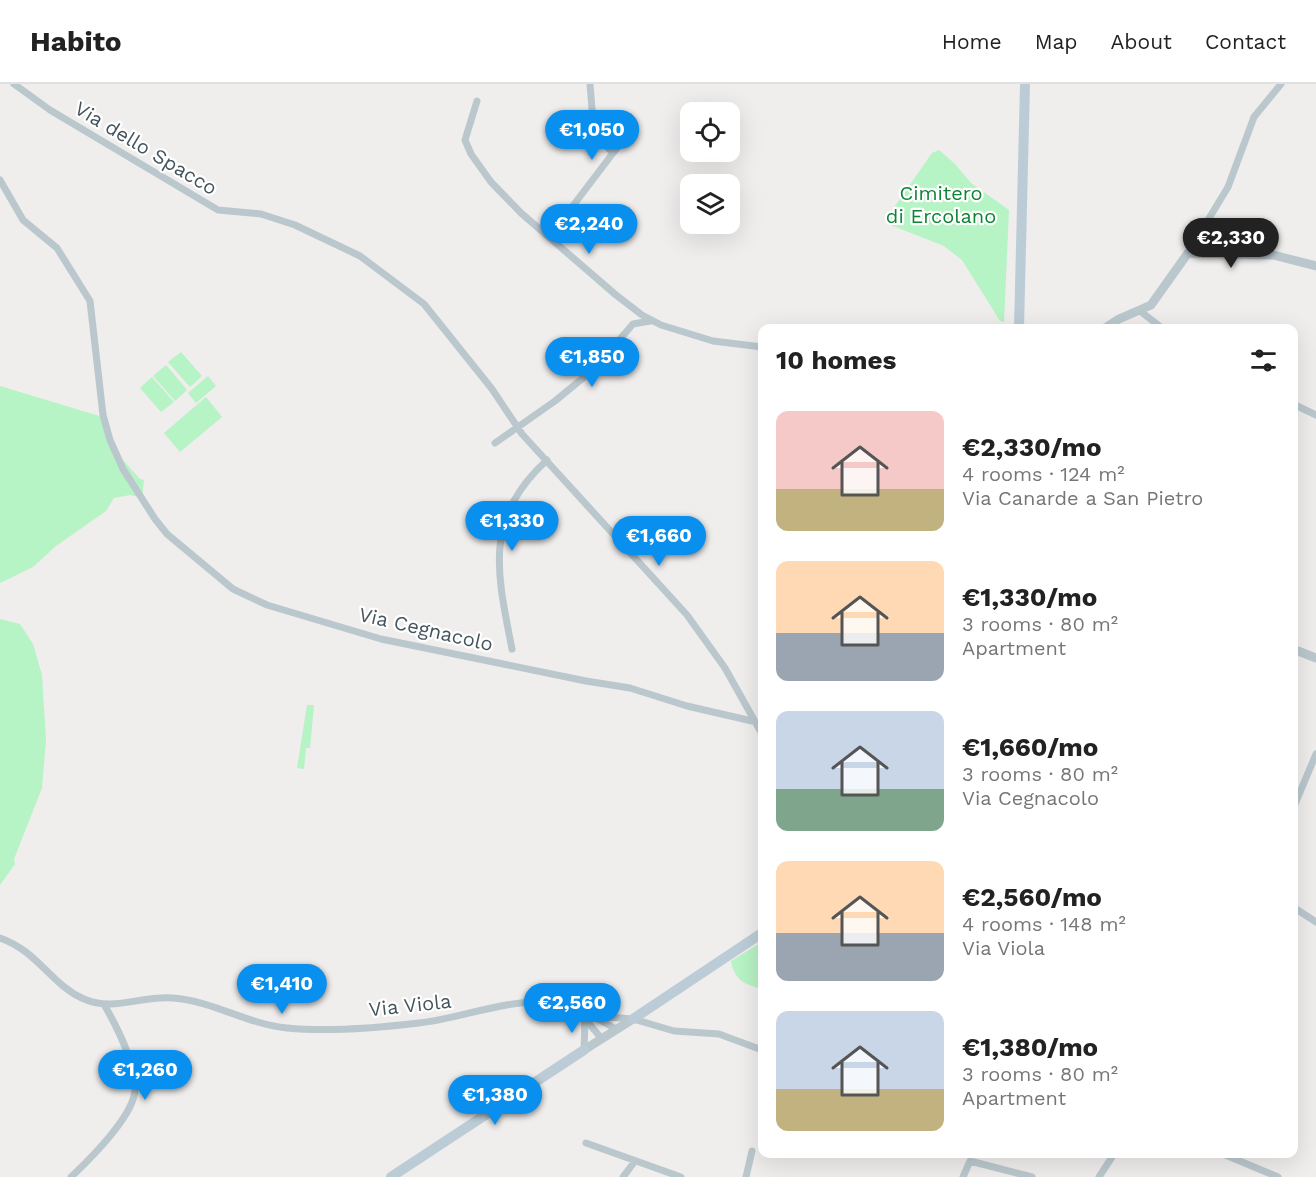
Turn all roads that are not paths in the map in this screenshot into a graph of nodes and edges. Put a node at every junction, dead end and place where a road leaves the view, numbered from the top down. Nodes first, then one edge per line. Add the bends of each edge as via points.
1 (14, 84) edge
2 (590, 84) edge
3 (1025, 84) edge
4 (1281, 84) edge
5 (477, 101) dead end
6 (631, 131) dead end
7 (613, 153) junction
8 (0, 180) edge
9 (550, 236) junction
10 (1188, 254) junction
11 (1316, 266) edge
12 (1140, 311) junction
13 (651, 321) junction
14 (1019, 324) edge
15 (1111, 324) edge
16 (1157, 324) edge
17 (758, 347) edge
18 (1298, 406) edge
19 (1316, 415) edge
20 (517, 426) junction
21 (495, 443) dead end
22 (547, 460) junction
23 (512, 649) dead end
24 (1298, 651) edge
25 (1316, 658) edge
26 (752, 721) junction
27 (758, 729) edge
28 (1316, 754) edge
29 (1298, 797) edge
30 (1298, 911) edge
31 (1298, 916) edge
32 (1307, 917) junction
33 (1316, 922) edge
34 (758, 936) edge
35 (0, 938) edge
36 (105, 1006) junction
37 (587, 1018) junction
38 (633, 1019) junction
39 (616, 1029) junction
40 (602, 1039) junction
41 (758, 1049) edge
42 (584, 1050) junction
43 (586, 1143) dead end
44 (752, 1151) dead end
45 (1111, 1158) edge
46 (1233, 1158) edge
47 (635, 1161) junction
48 (671, 1175) edge
49 (71, 1177) edge
50 (391, 1177) edge
51 (623, 1177) edge
52 (681, 1177) edge
53 (746, 1177) edge
54 (963, 1177) edge
55 (1032, 1177) edge
56 (1099, 1177) edge
57 (1278, 1177) edge

1 - 20 street, Via dello Spacco via 50,110 218,210 261,214 295,225 360,256 424,304
2 - 7 street via 594,133
3 - 14 main road
4 - 10 street via 1254,117 1232,180
5 - 9 street via 465,140 471,154 502,195
6 - 7 street
7 - 9 street
8 - 26 street, Via Cegnacolo via 23,220 57,248 90,301 104,415 115,450 154,519 214,576 267,605 381,639 630,688
9 - 13 street
10 - 11 street via 1273,255
10 - 12 street via 1158,297
12 - 15 street
12 - 16 street
13 - 17 street via 713,341
13 - 20 street via 633,324 594,369
18 - 19 street
20 - 21 street
20 - 22 street
22 - 23 street via 530,476 504,519 499,560
22 - 26 street via 687,615 724,668
24 - 25 street
26 - 27 street
28 - 29 street
30 - 32 street
31 - 32 street
32 - 33 street
34 - 38 main road
35 - 36 street, Via Viola via 17,944 82,999
36 - 37 street, Via Viola via 172,997 195,1000 261,1023 318,1029 419,1023 510,1003 543,1003 578,1010
36 - 49 street via 129,1060 135,1089 124,1116
37 - 38 street
37 - 39 street, Via Viola
37 - 40 street, Via Viola
37 - 42 street
38 - 39 street
38 - 41 street via 674,1031 719,1035
39 - 40 street
40 - 42 street
42 - 50 main road
43 - 47 street
44 - 53 street
45 - 56 street
46 - 57 street
47 - 48 street
47 - 51 street
48 - 52 street
54 - 55 street via 970,1161

